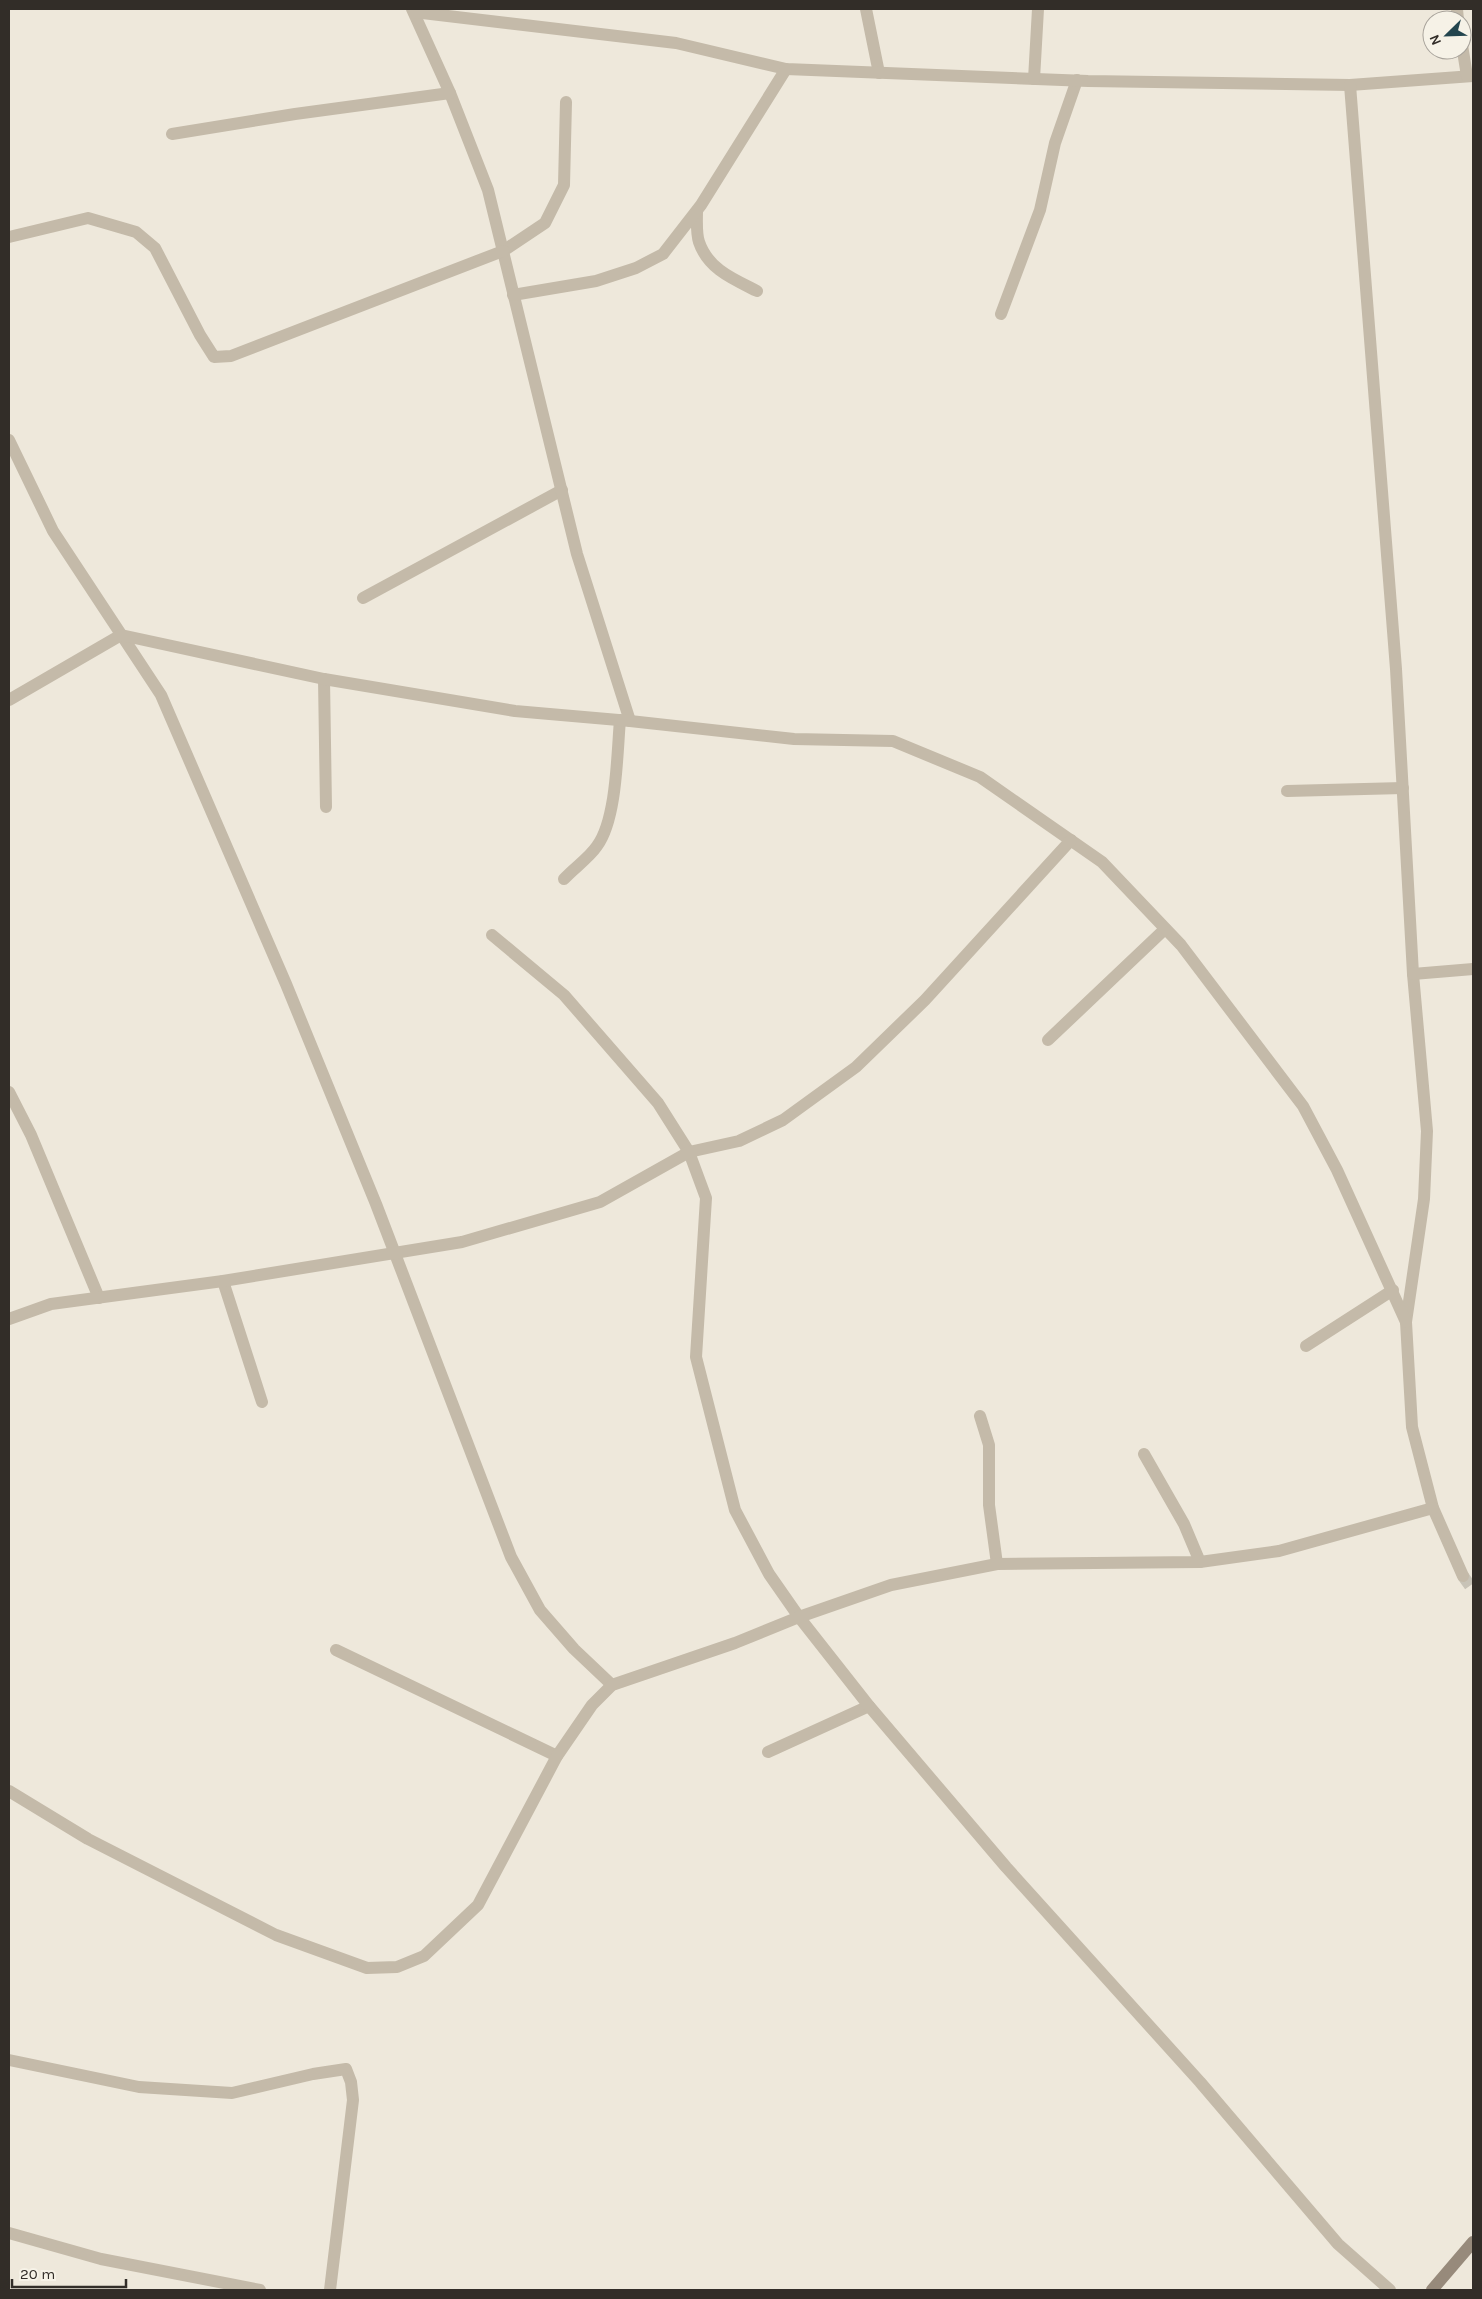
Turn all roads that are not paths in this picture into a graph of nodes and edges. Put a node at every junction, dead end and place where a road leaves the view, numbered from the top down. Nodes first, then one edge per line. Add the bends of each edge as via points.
1 (866, 9) edge
2 (1038, 9) edge
3 (413, 10) edge
4 (1466, 60) edge
5 (786, 69) junction
6 (879, 73) junction
7 (1470, 76) edge
8 (1034, 79) junction
9 (1077, 80) junction
10 (1350, 85) junction
11 (450, 92) junction
12 (566, 102) dead end
13 (172, 134) dead end
14 (697, 211) junction
15 (9, 237) edge
16 (503, 251) junction
17 (757, 291) dead end
18 (513, 295) junction
19 (1001, 314) dead end
20 (9, 440) edge
21 (562, 490) junction
22 (363, 598) dead end
23 (121, 635) junction
24 (324, 679) junction
25 (9, 700) edge
26 (625, 720) junction
27 (1403, 788) junction
28 (1287, 791) dead end
29 (326, 808) dead end
30 (1071, 840) junction
31 (564, 878) dead end
32 (1165, 929) junction
33 (492, 934) dead end
34 (1473, 969) edge
35 (1413, 974) junction
36 (1048, 1040) dead end
37 (9, 1092) edge
38 (690, 1152) junction
39 (395, 1253) junction
40 (223, 1280) junction
41 (1393, 1290) junction
42 (99, 1298) junction
43 (9, 1319) edge
44 (1406, 1322) junction
45 (1306, 1346) dead end
46 (262, 1402) dead end
47 (980, 1416) dead end
48 (1144, 1454) dead end
49 (1433, 1508) junction
50 (1200, 1562) junction
51 (996, 1564) junction
52 (1464, 1576) tunnel mouth
53 (799, 1617) junction
54 (336, 1650) dead end
55 (612, 1685) junction
56 (869, 1706) junction
57 (768, 1752) dead end
58 (557, 1756) junction
59 (9, 1791) edge
60 (9, 2060) edge
61 (9, 2233) edge
62 (1473, 2242) edge
63 (260, 2290) edge
64 (330, 2290) edge
65 (1390, 2290) edge
66 (1432, 2290) edge

1 - 6 street
2 - 8 street
3 - 5 street via 676,43
3 - 11 street
4 - 7 street
5 - 6 street
5 - 14 street
6 - 8 street
7 - 10 street
8 - 9 street
9 - 10 street
9 - 19 street via 1055,143 1040,210
10 - 27 street
11 - 13 street
11 - 16 street via 488,190
12 - 16 street via 564,186 545,223
14 - 17 street via 698,241 708,261 725,276
14 - 18 street via 663,254 636,268 596,281
15 - 16 street via 88,218 136,232 155,248 214,356 231,356
16 - 18 street
18 - 21 street
20 - 23 street via 53,531
21 - 22 street
21 - 26 street
23 - 24 street
23 - 25 street
23 - 39 street via 161,695 286,984
24 - 26 street via 515,711
24 - 29 street
26 - 30 street via 794,739 893,741 980,777
26 - 31 street via 608,822 598,845
27 - 28 street
27 - 35 street
30 - 32 street via 1102,862
30 - 38 street via 925,1000 856,1066 783,1120 739,1141
32 - 36 street
32 - 41 street via 1182,946 1303,1106
33 - 38 street via 564,995 658,1103
34 - 35 street
35 - 44 street via 1427,1131 1424,1198
37 - 42 street via 31,1135
38 - 39 street via 600,1202 462,1242
38 - 53 street via 706,1198 696,1357 735,1510 769,1574
39 - 40 street
39 - 55 street via 511,1557 540,1610
40 - 42 street
40 - 46 street
41 - 44 street
41 - 45 street
42 - 43 street via 51,1304
44 - 49 street via 1412,1427
47 - 51 street via 989,1445 989,1505
48 - 50 street via 1184,1524
49 - 50 street via 1279,1551
49 - 52 street
50 - 51 street
51 - 53 street via 891,1585
53 - 55 street via 735,1643
53 - 56 street
54 - 58 street
55 - 58 street via 592,1705
56 - 57 street
56 - 65 street via 1006,1867 1200,2082 1338,2244
58 - 59 street via 478,1905 424,1956 397,1967 367,1968 276,1934 88,1839
60 - 64 street via 139,2087 232,2093 346,2069 353,2100
61 - 63 street via 101,2259
62 - 66 main road

